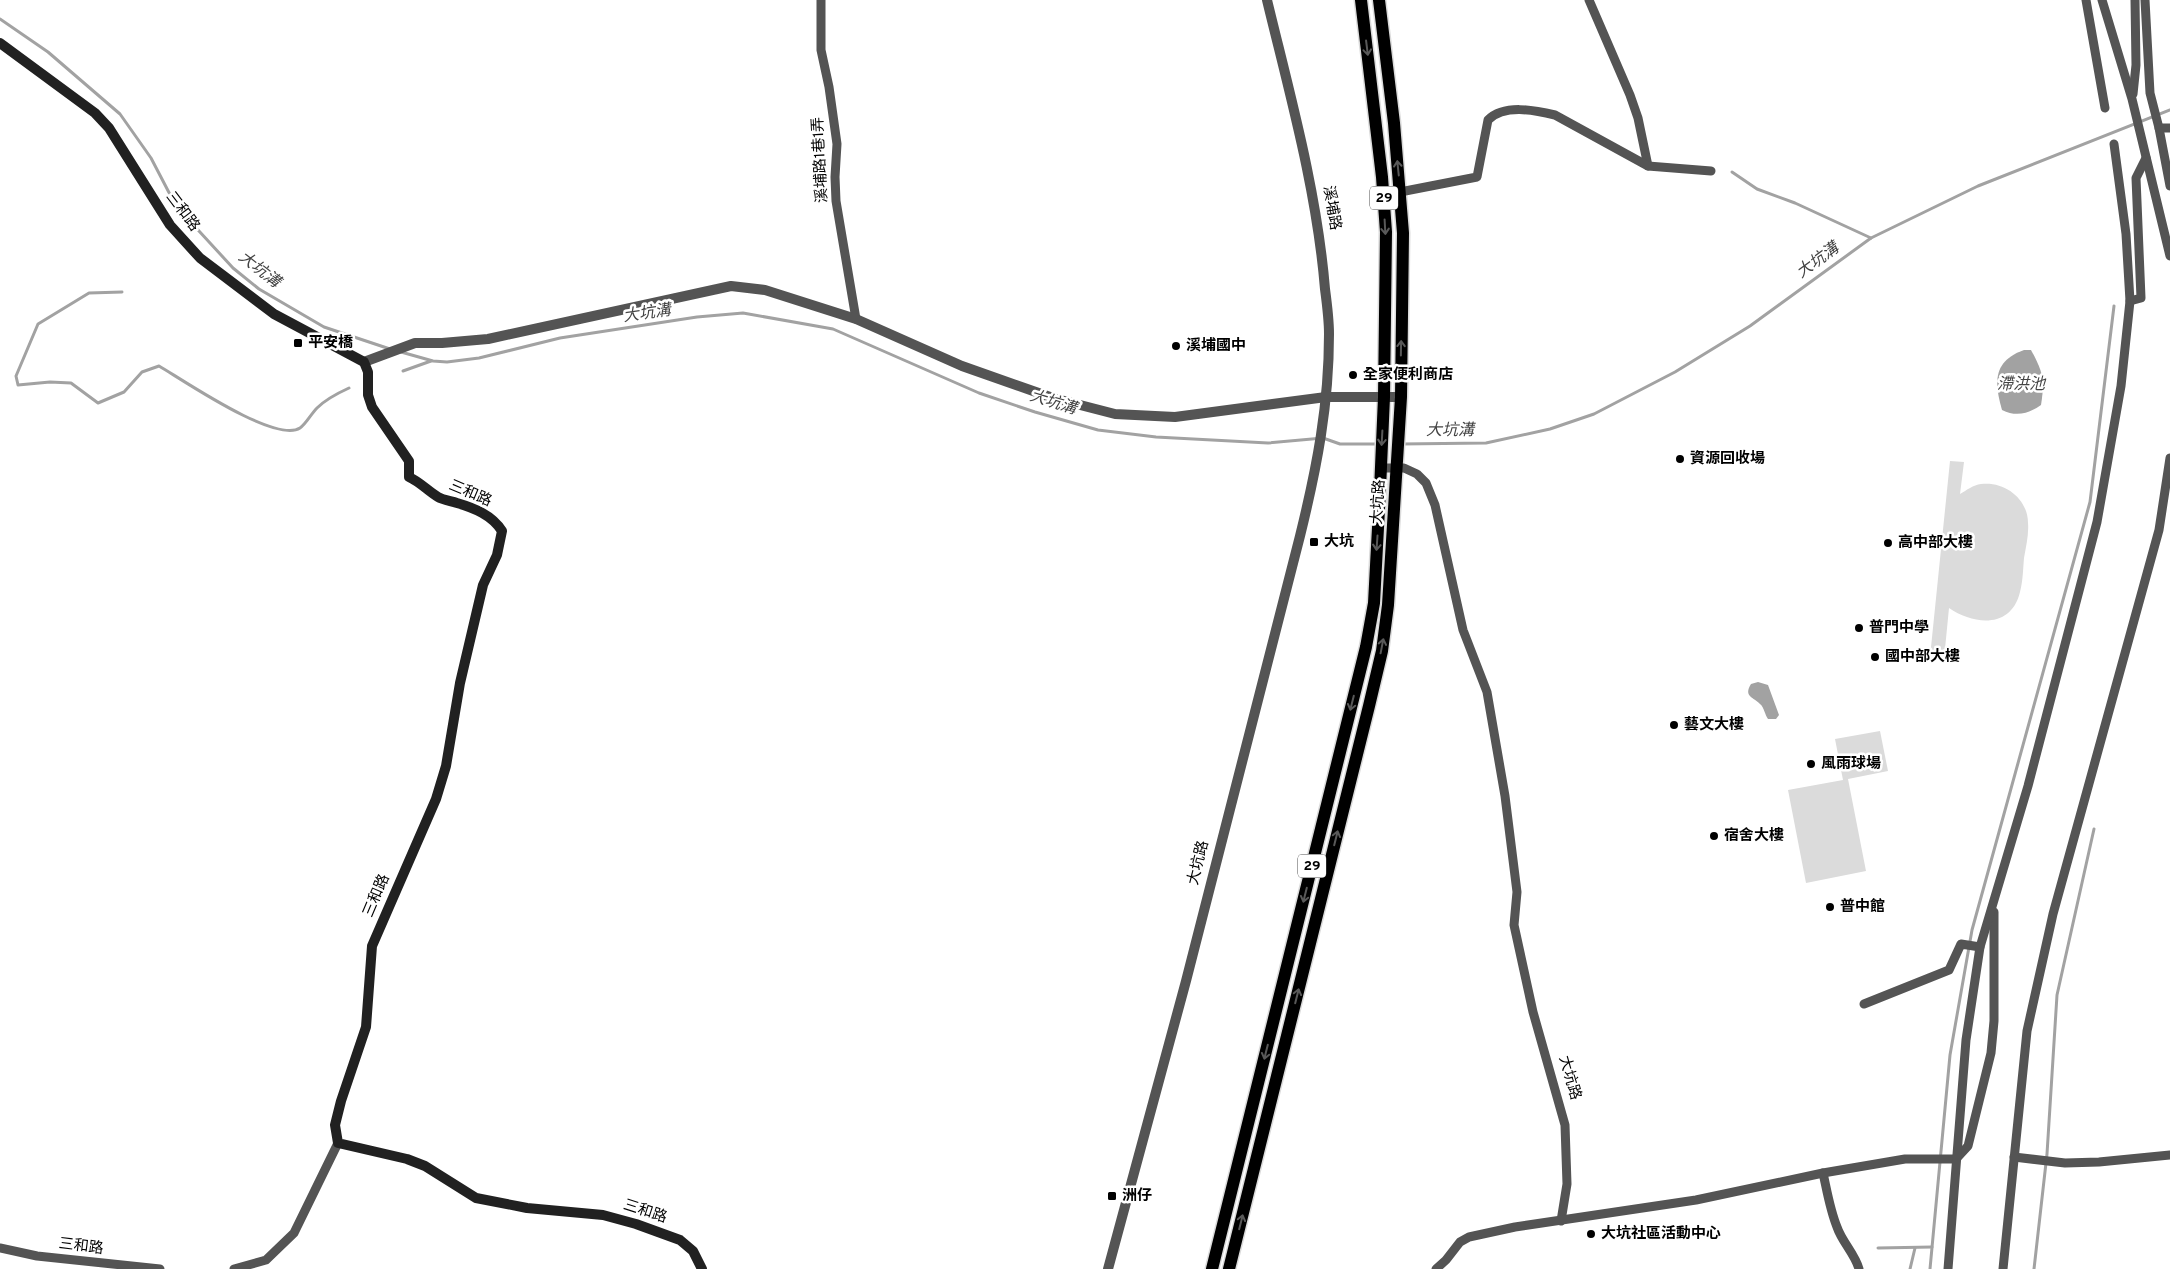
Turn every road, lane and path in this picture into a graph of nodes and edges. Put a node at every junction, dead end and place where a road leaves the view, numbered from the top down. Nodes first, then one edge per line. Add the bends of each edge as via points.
1 (821, 0) edge
2 (1267, 0) edge
3 (1361, 0) edge
4 (1379, 0) edge
5 (1590, 0) edge
6 (2086, 0) edge
7 (2102, 0) edge
8 (2135, 0) edge
9 (2145, 0) edge
10 (0, 43) edge
11 (2132, 100) junction
12 (2105, 108) dead end
13 (2160, 128) junction
14 (2170, 128) edge
15 (2114, 144) dead end
16 (2146, 158) junction
17 (1648, 166) junction
18 (1711, 171) dead end
19 (2170, 186) edge
20 (1400, 192) junction
21 (2170, 256) edge
22 (2130, 301) junction
23 (856, 319) junction
24 (364, 362) junction
25 (1326, 397) junction
26 (1384, 397) junction
27 (1401, 397) junction
28 (1322, 426) joint
29 (2170, 458) edge
30 (1381, 464) junction
31 (1398, 464) junction
32 (1994, 902) junction
33 (1980, 947) junction
34 (1864, 1004) dead end
35 (338, 1143) junction
36 (2170, 1155) edge
37 (2014, 1157) junction
38 (1956, 1159) junction
39 (1823, 1173) junction
40 (1561, 1221) junction
41 (0, 1248) edge
42 (160, 1269) edge
43 (234, 1269) edge
44 (702, 1269) edge
45 (1108, 1269) edge
46 (1212, 1269) edge
47 (1229, 1269) edge
48 (1436, 1269) edge
49 (1859, 1269) edge
50 (1948, 1269) edge
51 (2003, 1269) edge

1 - 23 street, 溪埔路1巷1弄 via 821,50 837,144 836,201
2 - 25 street, 溪埔路 via 1301,140 1322,254 1329,333
3 -> 26 main road, 29 via 1386,232
20 -> 4 main road, 29
5 - 17 street via 1630,95
6 - 12 street
7 - 11 street
8 - 11 street via 2136,65
9 - 13 street via 2150,93
10 - 24 main road, 三和路 via 95,113 109,128 170,225 200,258 274,314
11 - 16 street
13 - 14 street
13 - 19 street
15 - 22 street via 2126,234
16 - 21 street
16 - 22 street via 2136,178 2141,298
17 - 18 street
17 - 20 street via 1555,115 1509,110 1494,114 1488,120 1477,177
27 -> 20 main road, 29
22 - 32 street via 2121,386 2097,522
23 - 24 street via 765,290 730,286 488,339 415,343
23 - 25 street via 962,366 1053,398 1115,414 1175,417
24 - 35 main road, 三和路 via 372,407 409,461 409,477 440,498 486,515 497,522 502,531 497,555 484,584 460,683 446,766 436,798 372,946 366,1027 335,1125
25 - 26 street
25 - 28 street, 溪埔路
26 - 27 street
26 -> 30 main road, 29
27 - 31 main road, 29
28 - 45 street, 大坑路 via 1318,464 1186,981
29 - 37 street via 2159,530 2053,914 2027,1031
30 - 31 street, 大坑路
30 -> 46 main road, 大坑路 / 29 via 1374,603 1366,647
31 - 40 street, 大坑路 via 1426,483 1435,505 1463,630 1487,692 1515,872 1514,925 1533,1012 1565,1125 1567,1184
47 -> 31 main road, 大坑路 / 29 via 1382,651
32 - 33 street
32 - 38 street via 1991,1053 1968,1146
33 - 34 street via 1961,944 1949,970
33 - 38 street via 1966,1040
35 - 43 street, 三和路 via 294,1234 266,1260
35 - 44 main road, 三和路 via 407,1159 476,1198 527,1208 603,1215 636,1224 680,1240 693,1251
36 - 37 street via 2065,1163
37 - 51 street
38 - 39 street via 1905,1159
38 - 50 street
39 - 40 street via 1696,1200
39 - 49 street via 1836,1227
40 - 48 street via 1468,1237
41 - 42 street, 三和路 via 37,1256

